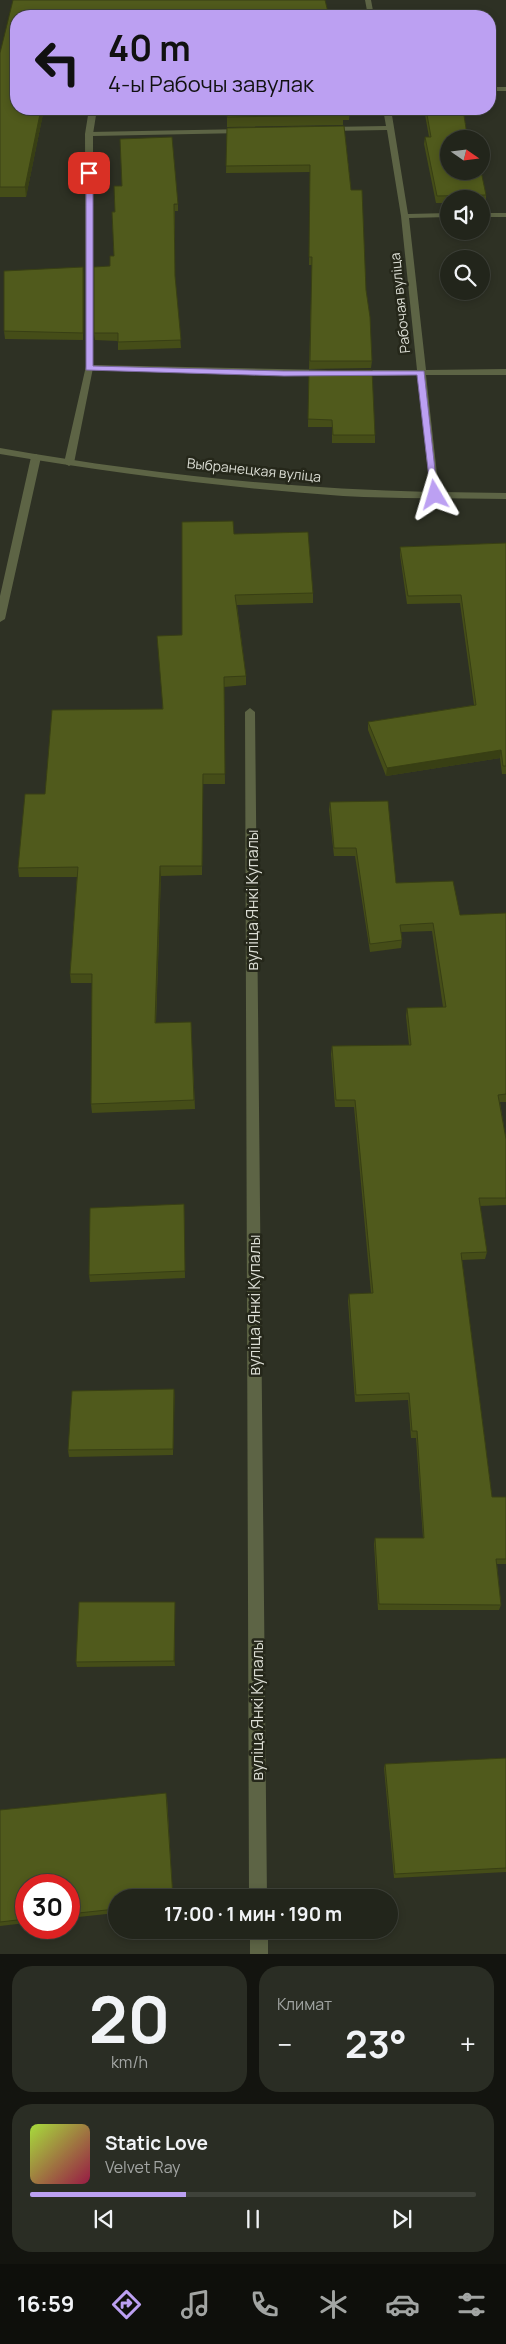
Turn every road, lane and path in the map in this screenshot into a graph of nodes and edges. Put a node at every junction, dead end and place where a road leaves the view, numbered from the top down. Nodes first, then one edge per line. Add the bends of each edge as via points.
1 (92, 115) edge
2 (388, 115) edge
3 (390, 128) junction
4 (322, 129) edge
5 (254, 130) edge
6 (90, 134) junction
7 (506, 214) edge
8 (440, 215) edge
9 (490, 215) edge
10 (405, 216) junction
11 (89, 368) junction
12 (421, 372) junction
13 (506, 372) edge
14 (332, 373) edge
15 (342, 373) edge
16 (0, 451) edge
17 (36, 457) junction
18 (69, 463) junction
19 (435, 495) junction
20 (506, 496) edge
21 (0, 619) edge
22 (250, 712) dead end
23 (258, 1889) edge
24 (259, 1939) edge
25 (259, 1954) edge

1 - 6 street
2 - 3 street, Рабочая вуліца
3 - 4 street
3 - 10 street, Рабочая вуліца
5 - 6 street
6 - 11 street
7 - 9 street
8 - 10 street
10 - 12 street, Рабочая вуліца
11 - 14 street
11 - 18 street
12 - 13 street
12 - 15 street
12 - 19 street, Рабочая вуліца
16 - 17 street, Выбранецкая вуліца
17 - 18 street, Выбранецкая вуліца
17 - 21 street
18 - 19 street, Выбранецкая вуліца via 261,486 345,493
19 - 20 street, Выбранецкая вуліца
22 - 23 street, вуліца Янкі Купалы
24 - 25 street

